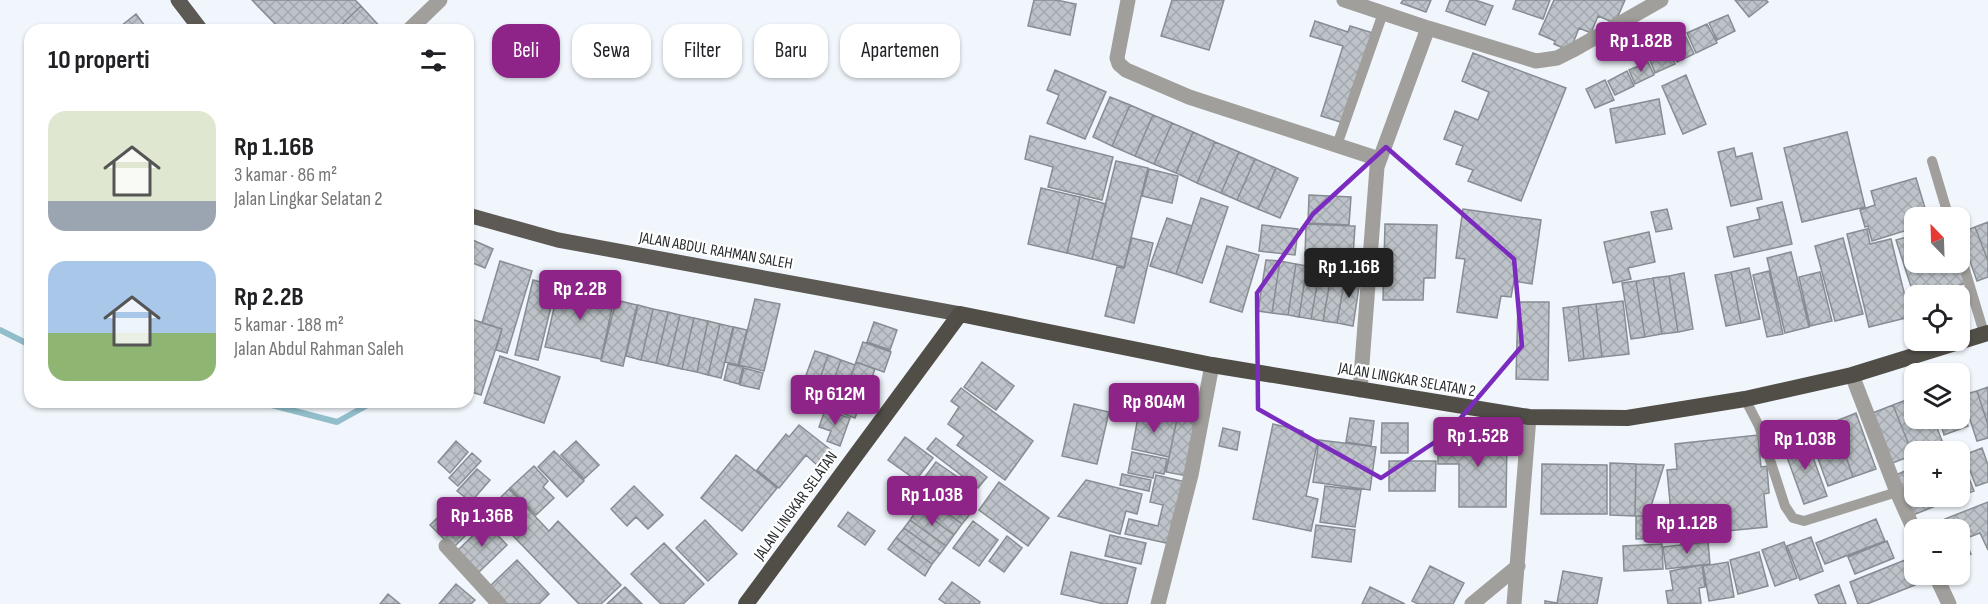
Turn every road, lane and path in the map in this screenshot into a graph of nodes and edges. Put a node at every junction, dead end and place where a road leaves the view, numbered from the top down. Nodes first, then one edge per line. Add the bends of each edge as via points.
1 (178, 0) edge
2 (440, 0) edge
3 (1128, 0) edge
4 (1344, 0) edge
5 (1661, 0) edge
6 (1383, 13) junction
7 (196, 24) edge
8 (415, 24) edge
9 (1428, 28) junction
10 (1337, 145) junction
11 (1379, 159) junction
12 (1932, 161) dead end
13 (1946, 207) edge
14 (474, 217) edge
15 (1966, 273) edge
16 (960, 314) junction
17 (1986, 333) edge
18 (1212, 365) junction
19 (1852, 375) junction
20 (1360, 390) junction
21 (1745, 399) junction
22 (1529, 417) junction
23 (1897, 492) junction
24 (1909, 519) edge
25 (446, 546) dead end
26 (1518, 566) junction
27 (1940, 585) edge
28 (499, 604) edge
29 (746, 604) edge
30 (1158, 604) edge
31 (1472, 604) edge
32 (1514, 604) edge
33 (1949, 604) edge

1 - 7 main road
2 - 8 street
3 - 10 street via 1117,58 1126,70 1189,97
4 - 6 street
5 - 9 street via 1575,50 1536,61
6 - 9 street
6 - 10 lane
9 - 11 street
10 - 11 street
11 - 20 street
12 - 13 lane
14 - 16 main road, JALAN ABDUL RAHMAN SALEH via 558,240
15 - 17 lane
16 - 18 highway, JALAN LINGKAR SELATAN 2
16 - 29 highway, JALAN LINGKAR SELATAN
17 - 19 highway, JALAN LINGKAR SELATAN 2
18 - 20 highway, JALAN LINGKAR SELATAN 2
18 - 30 street via 1191,475
19 - 21 highway, JALAN LINGKAR SELATAN 2
19 - 23 street
20 - 22 highway, JALAN LINGKAR SELATAN 2
21 - 22 highway, JALAN LINGKAR SELATAN 2 via 1627,418
21 - 23 lane via 1760,426 1785,506 1793,518 1803,521
22 - 26 street
23 - 24 street
25 - 28 street
26 - 31 street
26 - 32 street
27 - 33 street

